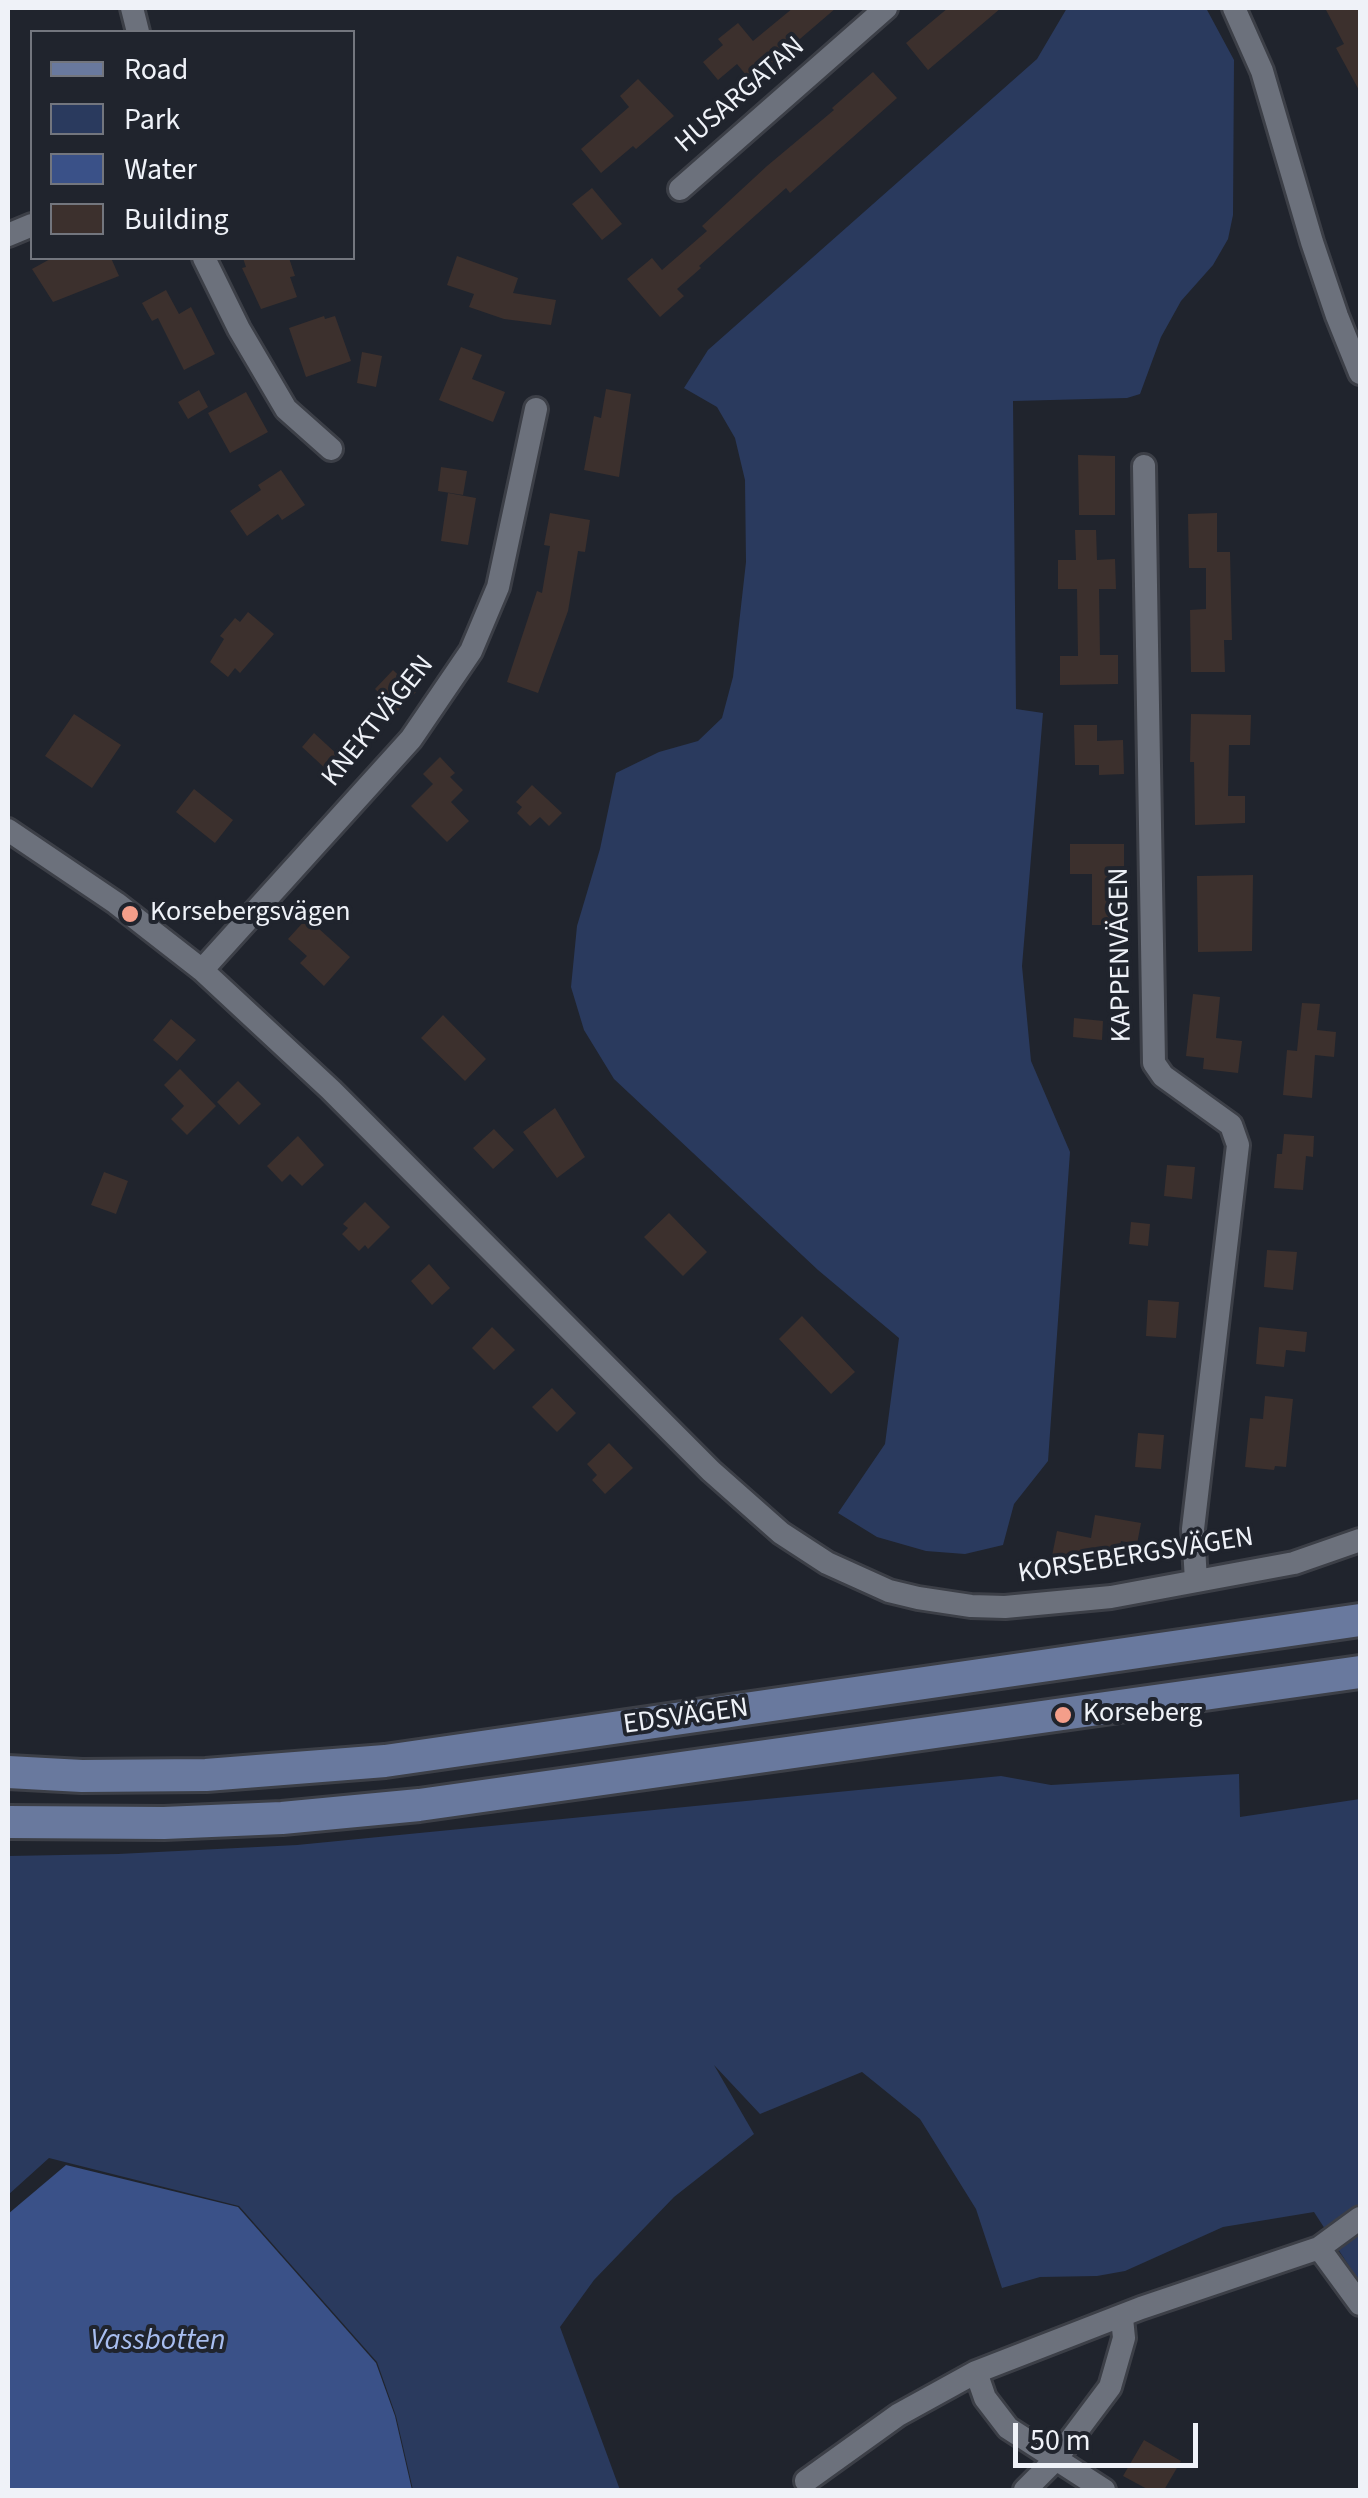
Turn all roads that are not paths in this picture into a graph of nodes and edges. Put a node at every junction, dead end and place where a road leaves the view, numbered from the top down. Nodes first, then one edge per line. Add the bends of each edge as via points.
1 (886, 8) edge
2 (1234, 8) edge
3 (680, 189) dead end
4 (205, 260) edge
5 (1360, 373) edge
6 (536, 409) dead end
7 (331, 449) dead end
8 (1144, 466) dead end
9 (8, 830) edge
10 (202, 970) junction
11 (1360, 1540) edge
12 (1196, 1582) junction
13 (1360, 1620) edge
14 (1360, 1672) edge
15 (8, 1772) edge
16 (8, 1822) edge
17 (1360, 2218) edge
18 (1319, 2248) junction
19 (1360, 2304) edge
20 (1122, 2318) junction
21 (976, 2372) junction
22 (1056, 2459) junction
23 (806, 2482) dead end
24 (1025, 2490) edge
25 (1104, 2490) edge

1 - 3 street, HUSARGATAN
2 - 5 street via 1262,71 1312,242
4 - 7 street via 286,409
6 - 10 street, KNEKTVÄGEN via 498,588 471,650 411,739
8 - 12 street, KAPPENVÄGEN via 1154,1063 1230,1125 1238,1145 1193,1528
9 - 10 street, KORSEBERGSVÄGEN
10 - 12 street, KORSEBERGSVÄGEN via 332,1090 711,1471 808,1552 889,1591 971,1606 1058,1604
11 - 12 street, KORSEBERGSVÄGEN via 1294,1563
13 - 15 main road, EDSVÄGEN via 385,1761 206,1774
14 - 16 main road, EDSVÄGEN via 419,1806 184,1822
17 - 18 street
18 - 19 street
18 - 20 street
20 - 21 street
20 - 22 street via 1124,2338 1110,2387
21 - 22 street via 985,2398 1008,2428
21 - 23 street via 898,2416
22 - 24 street
22 - 25 street

